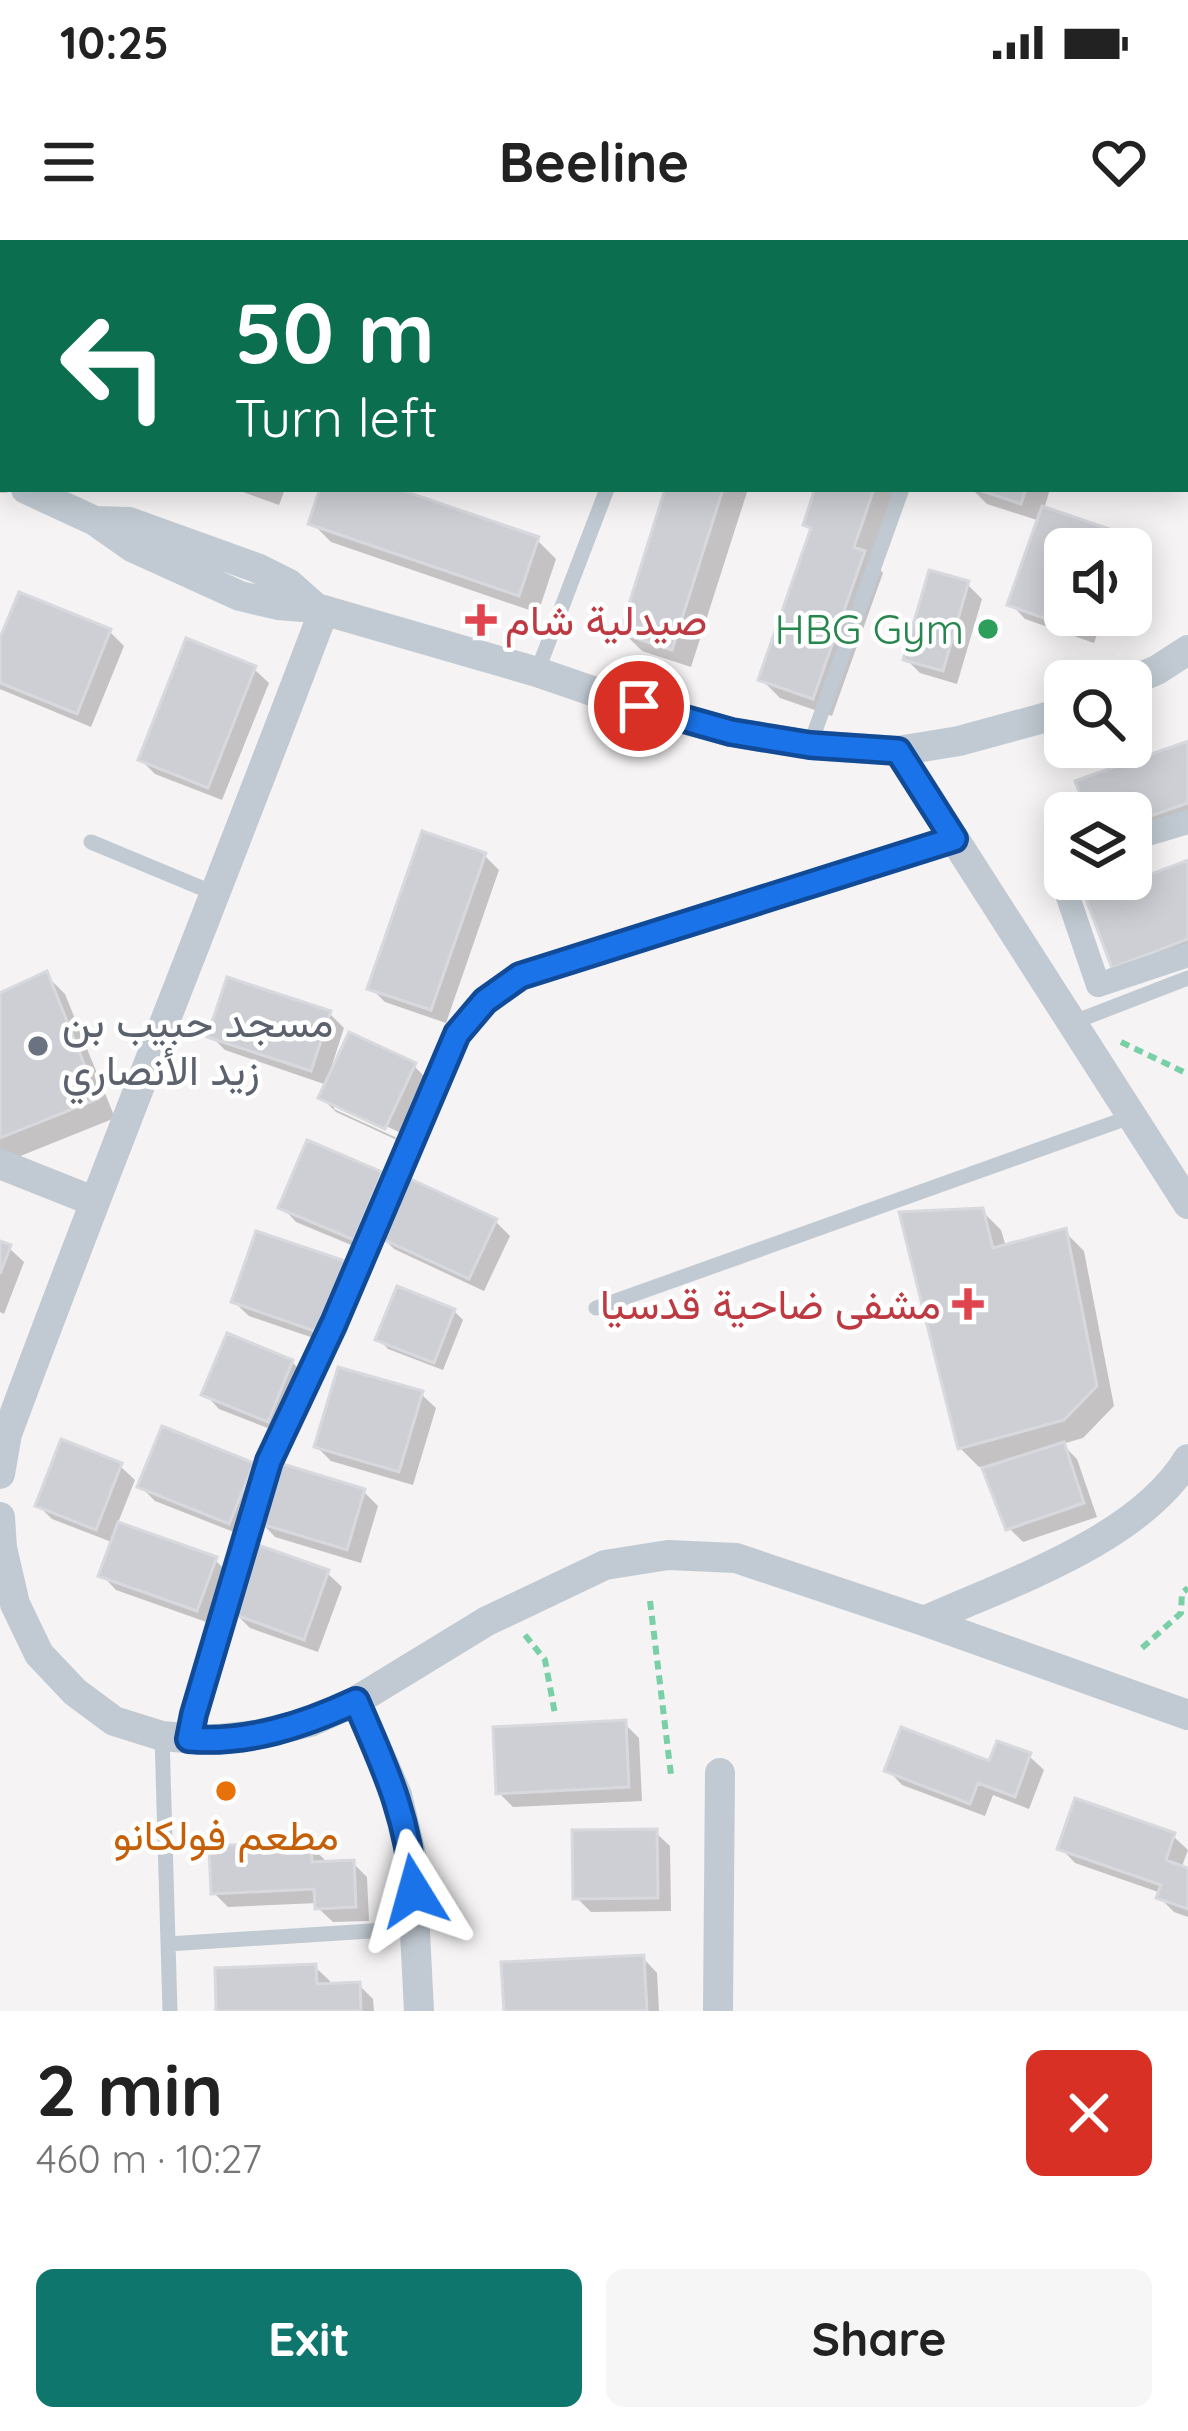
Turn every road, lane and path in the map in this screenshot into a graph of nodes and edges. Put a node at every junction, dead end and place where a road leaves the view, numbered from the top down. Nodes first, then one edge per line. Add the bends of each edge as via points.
1 (32, 492) edge
2 (606, 492) edge
3 (901, 492) edge
4 (320, 609) junction
5 (1188, 650) edge
6 (537, 672) junction
7 (1152, 672) edge
8 (1044, 719) edge
9 (810, 745) junction
10 (898, 751) junction
11 (1188, 822) edge
12 (1152, 833) edge
13 (954, 839) junction
14 (91, 842) dead end
15 (217, 894) junction
16 (1069, 900) edge
17 (1188, 955) edge
18 (1188, 978) edge
19 (1074, 1022) junction
20 (1108, 1035) dead end
21 (1188, 1074) edge
22 (1133, 1116) junction
23 (0, 1164) edge
24 (93, 1201) junction
25 (1188, 1204) edge
26 (596, 1308) dead end
27 (1188, 1459) edge
28 (0, 1474) edge
29 (0, 1517) edge
30 (1188, 1588) edge
31 (650, 1601) dead end
32 (924, 1621) junction
33 (525, 1635) dead end
34 (1142, 1648) dead end
35 (356, 1701) junction
36 (555, 1714) dead end
37 (1188, 1715) edge
38 (175, 1737) junction
39 (719, 1773) dead end
40 (671, 1774) dead end
41 (417, 1928) junction
42 (168, 1944) junction
43 (170, 2011) edge
44 (419, 2011) edge
45 (718, 2011) edge

1 - 4 street via 95,521 129,522 257,568
2 - 6 lane
3 - 9 lane
4 - 6 street
4 - 15 street
5 - 7 street
6 - 9 street via 731,732
8 - 10 street
9 - 10 street
10 - 13 street
11 - 12 street
13 - 19 street
13 - 38 lane via 520,976 485,1001 457,1034 269,1461 194,1714
14 - 15 lane
15 - 24 street
16 - 17 street via 1098,985
18 - 19 lane
19 - 22 street
20 - 21 path
22 - 25 street
22 - 26 lane
23 - 24 street
24 - 28 street via 7,1434
27 - 32 street via 1138,1514 1095,1542
29 - 38 street via 15,1604 39,1654 114,1721
30 - 34 path via 1181,1613
31 - 40 path
32 - 35 street via 736,1558 668,1555 605,1564 487,1621
32 - 37 street
33 - 36 path via 545,1660
35 - 38 street via 256,1736
35 - 41 street via 397,1795
38 - 42 lane
39 - 45 street
41 - 42 lane
41 - 44 street
42 - 43 lane

